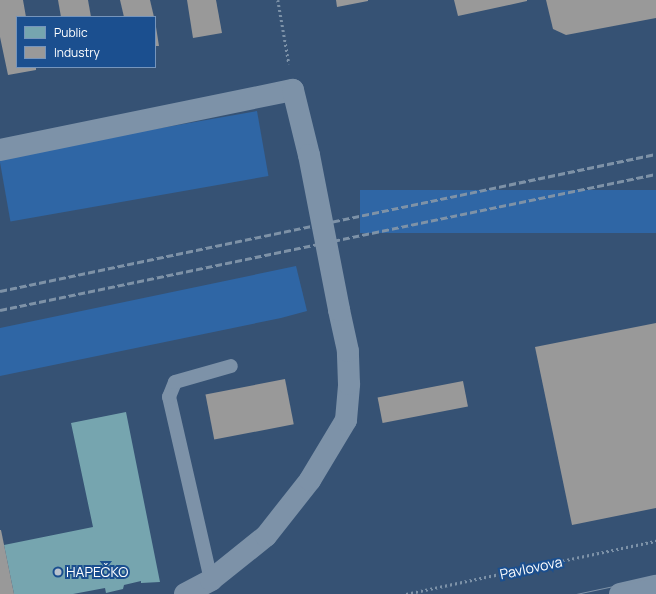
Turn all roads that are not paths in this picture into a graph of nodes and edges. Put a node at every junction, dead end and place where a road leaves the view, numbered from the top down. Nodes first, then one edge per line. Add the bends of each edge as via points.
1 (0, 150) edge
2 (231, 366) dead end
3 (211, 580) junction
4 (656, 586) edge
5 (185, 594) edge
6 (620, 594) edge

1 - 3 street, bridge via 293,90 309,155 348,351 346,420 310,480 266,536
2 - 3 lane via 176,382 169,397
3 - 5 street
4 - 6 street

